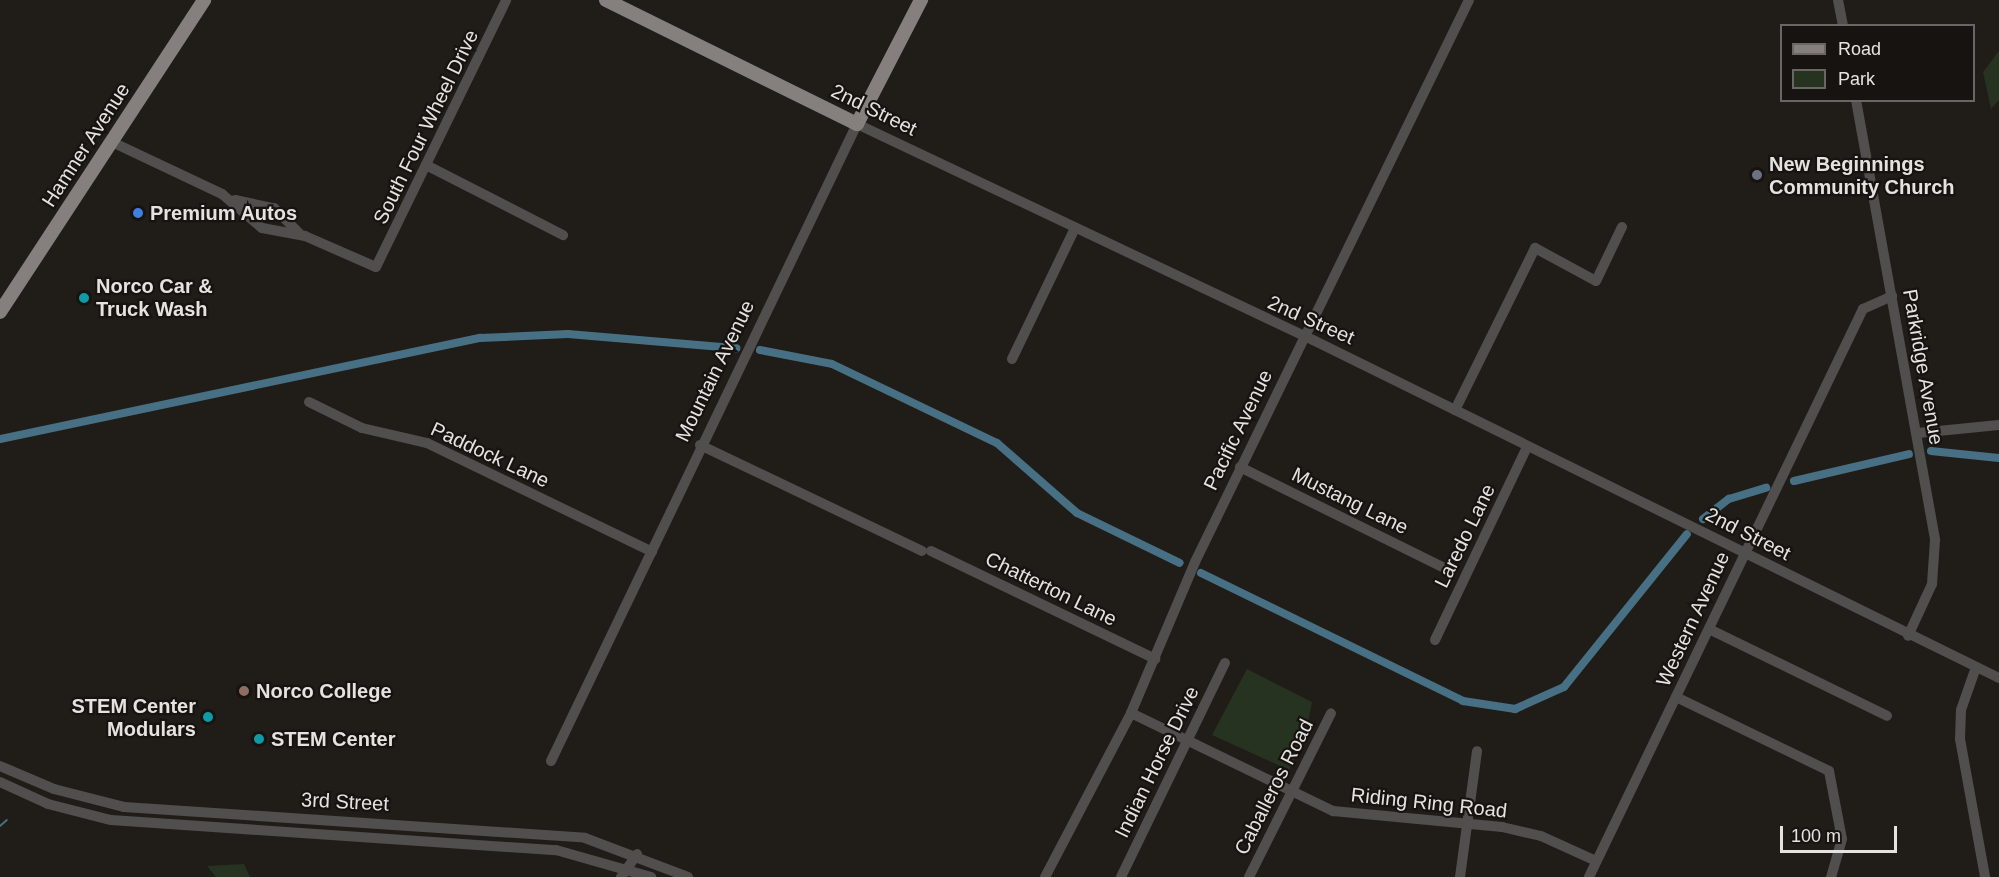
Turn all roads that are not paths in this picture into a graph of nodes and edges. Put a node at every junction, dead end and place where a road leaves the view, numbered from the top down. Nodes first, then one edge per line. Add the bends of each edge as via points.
1 (204, 0) edge
2 (506, 0) edge
3 (606, 0) edge
4 (921, 0) edge
5 (1469, 0) edge
6 (1838, 0) edge
7 (1843, 24) edge
8 (1856, 102) edge
9 (857, 124) junction
10 (112, 142) junction
11 (426, 165) junction
12 (226, 197) junction
13 (1622, 227) dead end
14 (1074, 230) junction
15 (301, 235) junction
16 (563, 235) dead end
17 (1892, 296) junction
18 (0, 312) edge
19 (1304, 337) junction
20 (1012, 358) dead end
21 (309, 402) dead end
22 (1455, 410) junction
23 (1999, 425) edge
24 (1918, 432) junction
25 (700, 445) junction
26 (1527, 447) junction
27 (1240, 467) junction
28 (652, 552) junction
29 (1744, 554) junction
30 (1444, 568) dead end
31 (1709, 629) junction
32 (1908, 636) junction
33 (1436, 640) dead end
34 (1155, 659) junction
35 (1226, 663) dead end
36 (1975, 670) junction
37 (1999, 678) edge
38 (1677, 697) junction
39 (1131, 713) junction
40 (1331, 713) dead end
41 (1887, 716) dead end
42 (1188, 739) junction
43 (1477, 751) dead end
44 (550, 761) dead end
45 (0, 765) edge
46 (0, 782) edge
47 (1292, 789) junction
48 (416, 825) junction
49 (1464, 825) junction
50 (413, 841) junction
51 (637, 854) junction
52 (1596, 861) junction
53 (623, 872) edge
54 (637, 875) edge
55 (651, 877) edge
56 (688, 877) edge
57 (1045, 877) edge
58 (1121, 877) edge
59 (1249, 877) edge
60 (1460, 877) edge
61 (1589, 877) edge
62 (1831, 877) edge
63 (1985, 877) edge

1 - 10 main road, Hamner Avenue
2 - 11 street, South Four Wheel Drive
3 - 9 main road, 2nd Street
4 - 9 main road, Mountain Avenue
5 - 19 street, Pacific Avenue
6 - 7 street
8 - 17 street, Parkridge Avenue
9 - 14 street, 2nd Street
9 - 25 street, Mountain Avenue
10 - 12 street
10 - 18 main road, Hamner Avenue
11 - 15 street, South Four Wheel Drive via 376,267
11 - 16 street
12 - 15 street via 262,228
12 - 15 street via 274,208
13 - 22 street via 1596,280 1535,248
14 - 19 street, 2nd Street
14 - 20 street
17 - 24 street, Parkridge Avenue
17 - 29 street, Western Avenue via 1863,309
19 - 22 street, 2nd Street
19 - 27 street, Pacific Avenue
21 - 28 street, Paddock Lane via 362,428 427,443
22 - 26 street, 2nd Street
23 - 24 street
24 - 32 street, Parkridge Avenue via 1936,554 1932,584
25 - 28 street, Mountain Avenue
25 - 34 street, Chatterton Lane
26 - 29 street, 2nd Street
26 - 33 street, Laredo Lane
27 - 30 street, Mustang Lane
27 - 34 street, Pacific Avenue
28 - 44 street, Mountain Avenue
29 - 31 street, Western Avenue
29 - 32 street, 2nd Street
31 - 38 street, Western Avenue
31 - 41 street
32 - 36 street, 2nd Street
34 - 39 street, Pacific Avenue
35 - 42 street, Indian Horse Drive
36 - 37 street, 2nd Street
36 - 63 street via 1961,710 1960,739
38 - 52 street, Western Avenue
38 - 62 street via 1829,771 1842,839
39 - 42 street, Riding Ring Road
39 - 57 street, Pacific Avenue
40 - 47 street, Caballeros Road
42 - 47 street, Riding Ring Road
42 - 58 street, Indian Horse Drive
43 - 49 street
45 - 48 street, 3rd Street via 54,789 124,807
46 - 50 street, 3rd Street via 48,804 111,820
47 - 49 street, Riding Ring Road via 1333,811
47 - 59 street, Caballeros Road
48 - 50 street
48 - 51 street, 3rd Street via 545,832
49 - 52 street, Riding Ring Road via 1541,836
49 - 60 street
50 - 53 street, 3rd Street via 556,850
51 - 53 street
51 - 54 street
51 - 56 street, 3rd Street
52 - 61 street, Western Avenue
53 - 54 street, 3rd Street
54 - 55 street, 3rd Street

